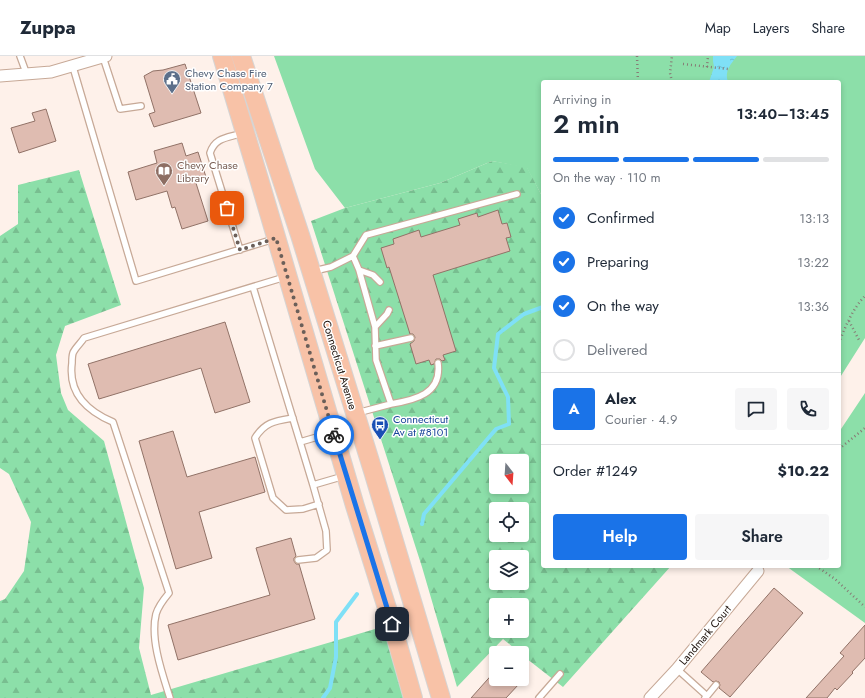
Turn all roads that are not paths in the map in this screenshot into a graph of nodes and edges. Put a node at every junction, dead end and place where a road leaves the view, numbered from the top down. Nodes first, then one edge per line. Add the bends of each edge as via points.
1 (20, 56) edge
2 (222, 56) edge
3 (101, 57) edge
4 (73, 67) junction
5 (238, 71) edge
6 (26, 75) junction
7 (0, 76) edge
8 (141, 106) dead end
9 (245, 133) junction
10 (516, 194) dead end
11 (276, 238) junction
12 (240, 250) junction
13 (352, 256) junction
14 (359, 270) junction
15 (311, 271) junction
16 (288, 277) junction
17 (380, 282) dead end
18 (253, 287) junction
19 (389, 310) dead end
20 (375, 327) junction
21 (411, 338) dead end
22 (375, 346) junction
23 (438, 363) dead end
24 (392, 404) junction
25 (355, 414) junction
26 (293, 418) junction
27 (333, 432) junction
28 (300, 442) junction
29 (346, 476) junction
30 (313, 485) junction
31 (319, 504) junction
32 (298, 560) dead end
33 (758, 571) dead end
34 (677, 669) junction
35 (560, 674) dead end
36 (716, 685) dead end
37 (706, 697) edge
38 (170, 698) edge
39 (413, 698) edge
40 (441, 698) edge
41 (539, 698) edge
42 (650, 698) edge

1 - 6 lane
2 - 5 main road, Connecticut Avenue
3 - 4 street
3 - 8 lane via 120,109
4 - 6 street
4 - 12 lane via 136,281
5 - 9 main road, Connecticut Avenue
5 - 15 main road, Connecticut Avenue
6 - 7 street
9 - 11 main road, Connecticut Avenue
9 - 12 lane via 219,140 212,145 210,153
10 - 13 lane via 366,235
11 - 12 lane
11 - 16 main road, Connecticut Avenue
13 - 14 lane
13 - 15 lane via 330,267
14 - 17 lane via 373,275
14 - 20 lane
15 - 25 main road, Connecticut Avenue
16 - 18 lane
16 - 27 main road, Connecticut Avenue
18 - 26 lane
18 - 38 lane via 84,338 73,353 70,374 75,391 88,408 113,422 168,593 156,612 154,628
19 - 20 lane
20 - 22 lane
21 - 22 lane
22 - 24 lane via 376,360
23 - 24 lane via 437,377 431,390 408,401
24 - 25 lane
25 - 40 main road, Connecticut Avenue
26 - 28 lane
26 - 31 lane via 276,421 261,428 255,438 273,498 286,510 303,509
27 - 28 lane
27 - 29 main road, Connecticut Avenue
28 - 30 lane
29 - 30 lane
29 - 39 main road, Connecticut Avenue
30 - 31 lane
31 - 32 lane via 326,531 327,550 316,558
33 - 34 street, Landmark Court
34 - 37 lane
34 - 42 street, Landmark Court
35 - 41 lane
36 - 37 lane

